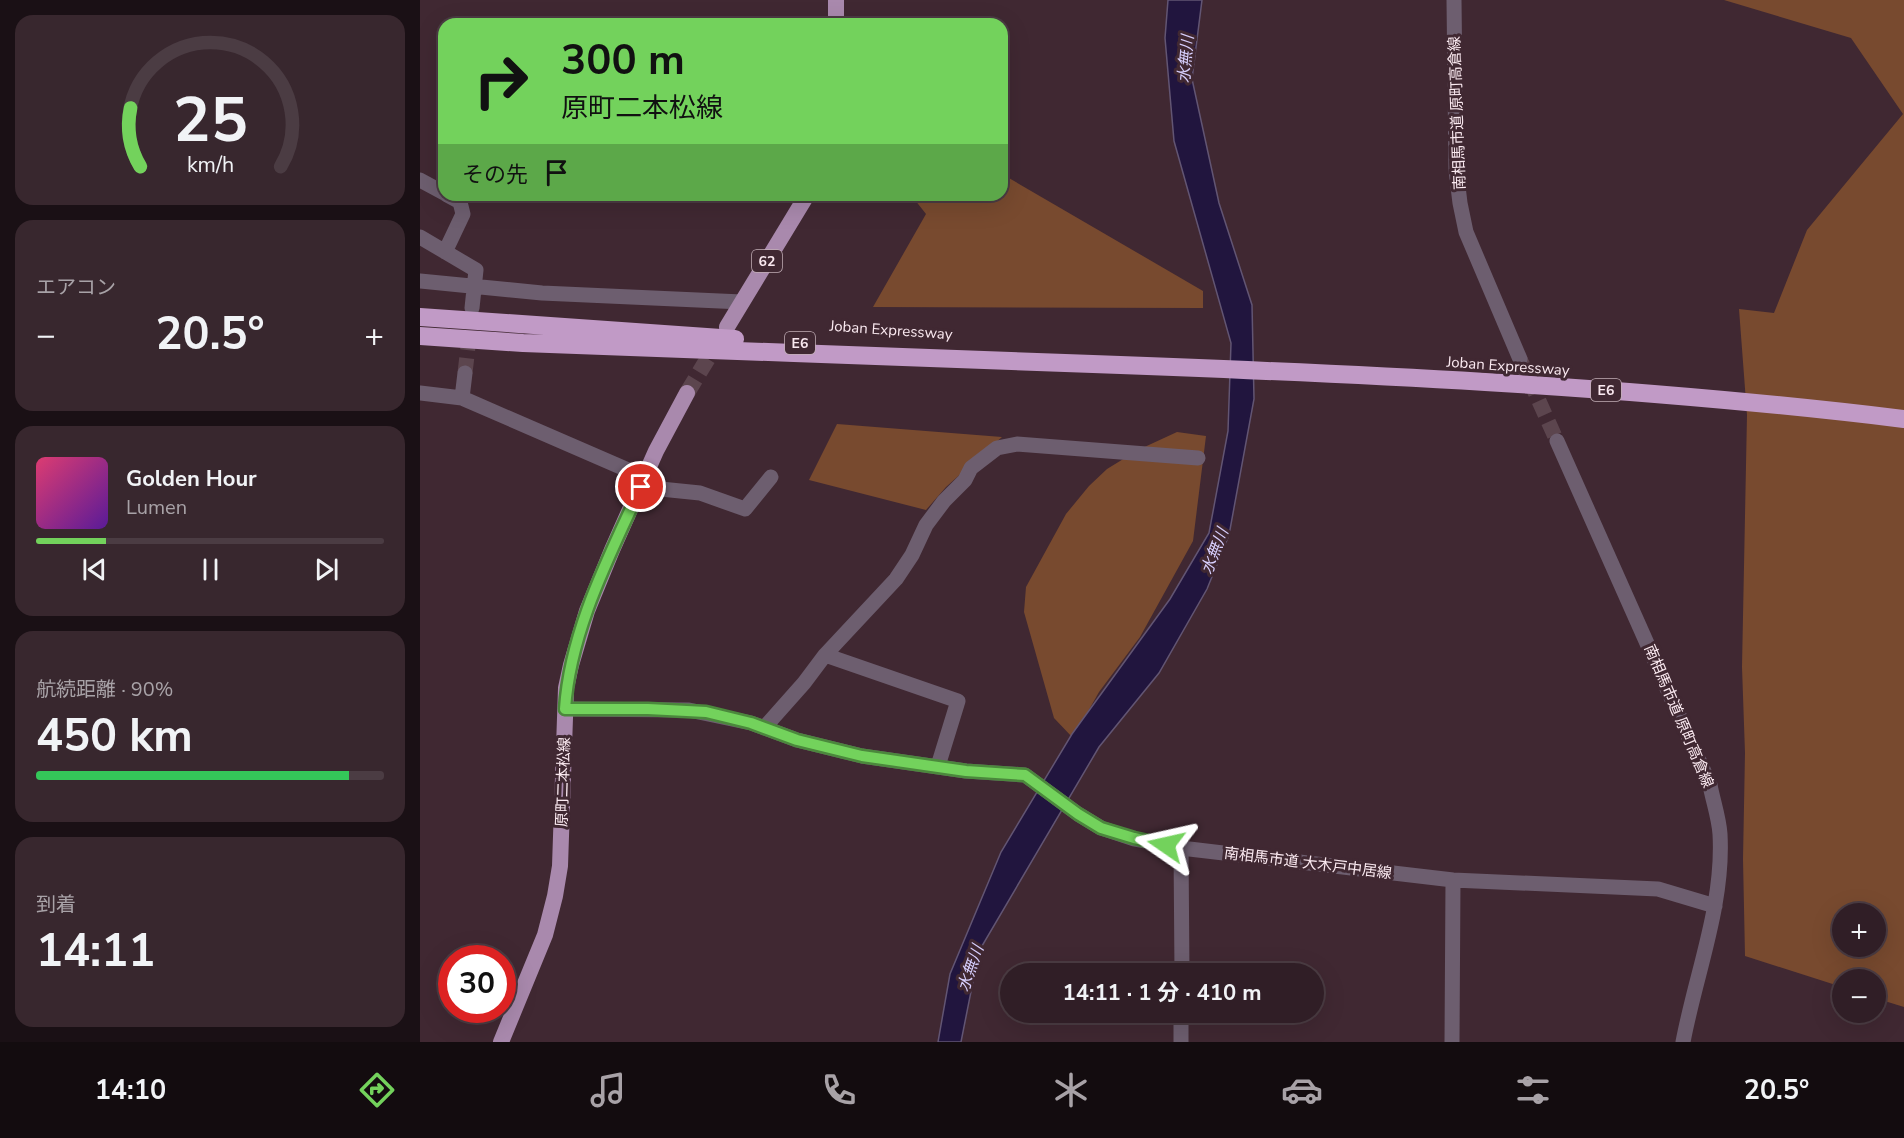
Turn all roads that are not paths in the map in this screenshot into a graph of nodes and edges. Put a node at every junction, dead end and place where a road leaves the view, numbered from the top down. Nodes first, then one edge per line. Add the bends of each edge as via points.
1 (836, 0) edge
2 (1454, 0) edge
3 (836, 18) edge
4 (420, 180) edge
5 (438, 190) edge
6 (458, 201) edge
7 (803, 201) edge
8 (420, 237) edge
9 (445, 252) junction
10 (420, 281) edge
11 (475, 286) junction
12 (742, 302) junction
13 (472, 308) dead end
14 (420, 317) edge
15 (727, 327) tunnel mouth
16 (420, 336) edge
17 (1520, 359) tunnel mouth
18 (1180, 367) junction
19 (465, 373) tunnel mouth
20 (420, 393) edge
21 (687, 393) tunnel mouth
22 (462, 398) junction
23 (1904, 419) edge
24 (1557, 441) tunnel mouth
25 (1198, 459) dead end
26 (771, 477) dead end
27 (642, 482) junction
28 (825, 654) junction
29 (565, 709) junction
30 (764, 728) junction
31 (938, 766) junction
32 (1181, 848) junction
33 (1453, 880) junction
34 (1715, 906) junction
35 (1182, 963) edge
36 (1181, 1023) edge
37 (501, 1042) edge
38 (1181, 1042) edge
39 (1452, 1042) edge
40 (1683, 1042) edge

1 - 3 main road
2 - 17 street, 南相馬市道 原町高倉線 via 1456,170 1460,203 1466,232
4 - 5 street
6 - 9 street via 464,214
7 - 12 main road, 62
8 - 9 street
9 - 11 street via 476,270
10 - 11 street
11 - 12 street
11 - 13 street
12 - 15 main road, 62
14 - 18 highway, Joban Expressway / E6
16 - 18 highway, Joban Expressway / E6
18 - 23 highway, Joban Expressway / E6 via 1636,392
19 - 22 street
20 - 22 street
21 - 27 main road, 原町二本松線
22 - 27 street
24 - 34 street, 南相馬市道 原町高倉線 via 1710,784 1720,832
25 - 28 street via 1017,444 997,448 970,468 965,480 926,525 896,579
26 - 27 street via 745,509 700,493
27 - 29 main road, 原町二本松線 via 587,611 571,664
28 - 30 street
28 - 31 street via 958,701
29 - 30 street, 南相馬市道 大木戸中居線 via 689,710
29 - 37 main road, 原町二本松線 via 560,866 555,896 545,935
30 - 31 street, 南相馬市道 大木戸中居線 via 862,756
31 - 32 street, 南相馬市道 大木戸中居線 via 1025,775 1101,828
32 - 33 street, 南相馬市道 大木戸中居線
32 - 35 street
33 - 34 street, 南相馬市道 大木戸中居線 via 1658,889
33 - 39 street
34 - 40 street, 南相馬市道 原町高倉線
36 - 38 street

